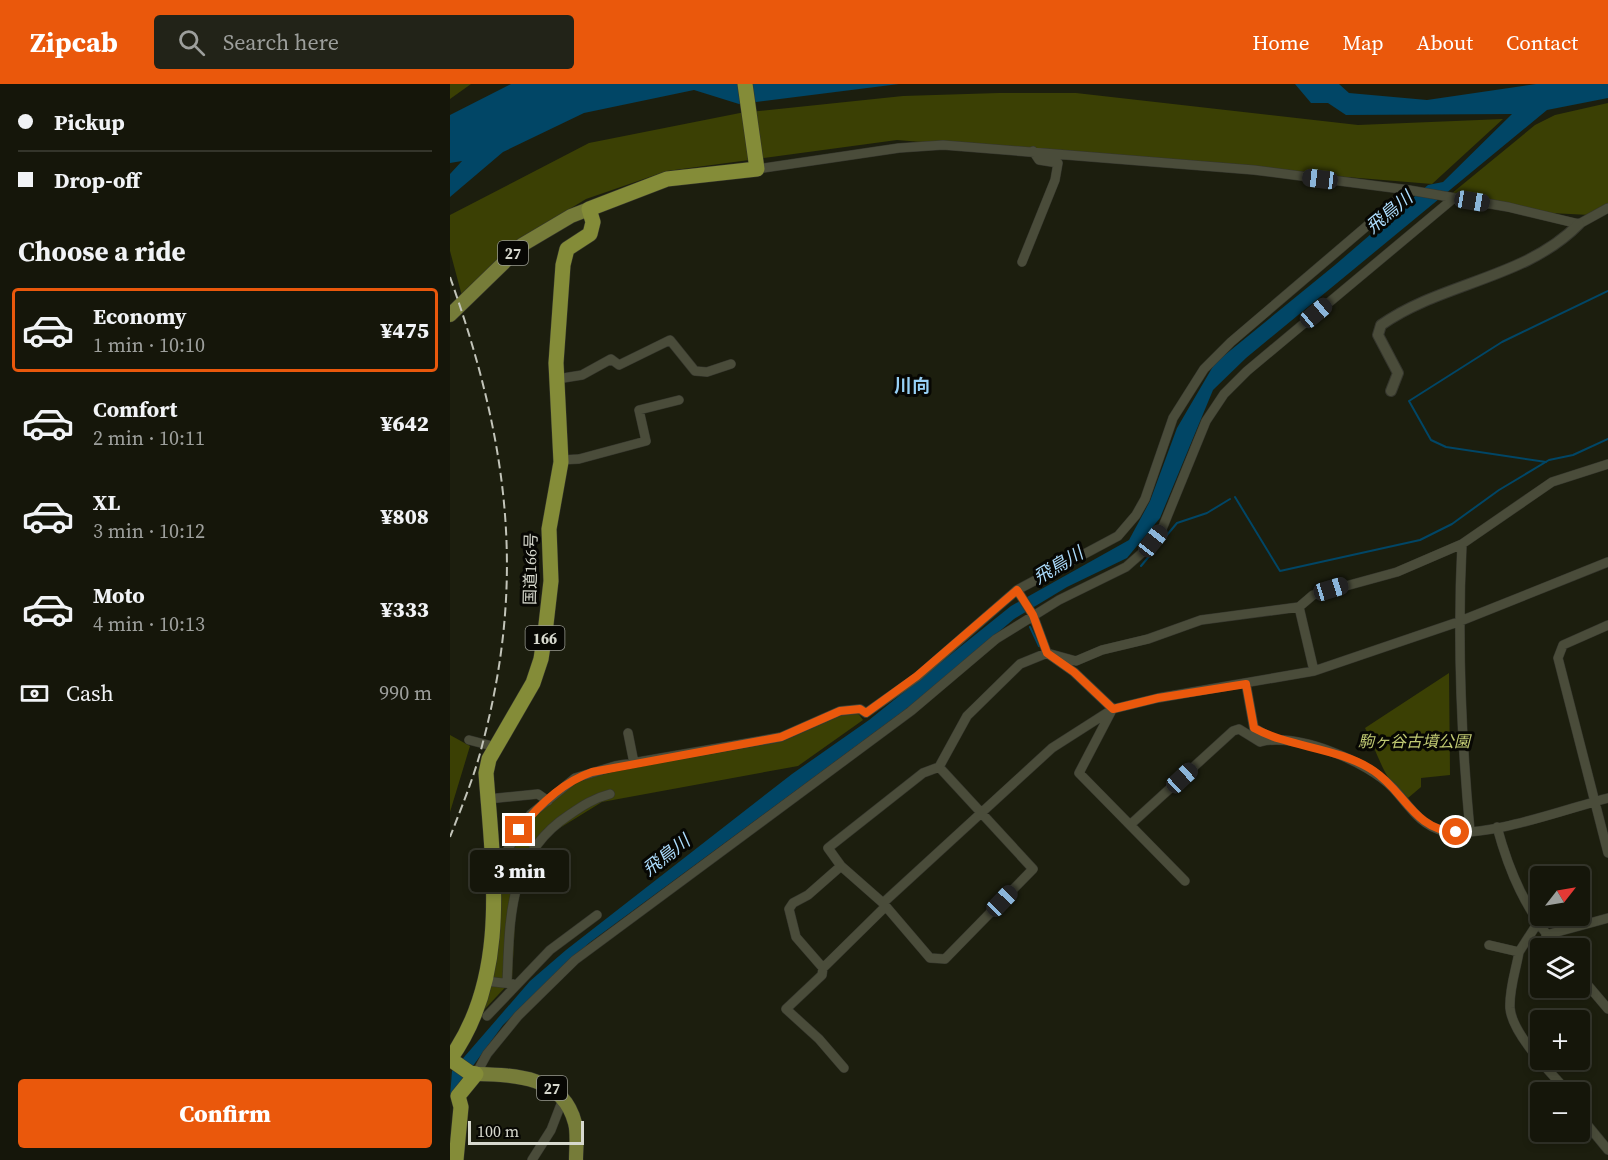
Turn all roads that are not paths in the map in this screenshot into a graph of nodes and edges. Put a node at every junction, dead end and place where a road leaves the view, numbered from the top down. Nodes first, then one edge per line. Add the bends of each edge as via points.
1 (745, 84) edge
2 (1033, 151) junction
3 (756, 166) junction
4 (1409, 190) junction
5 (1450, 197) junction
6 (1608, 208) edge
7 (589, 209) junction
8 (1579, 224) junction
9 (1022, 262) dead end
10 (450, 315) edge
11 (731, 364) dead end
12 (557, 379) junction
13 (1391, 391) dead end
14 (679, 400) dead end
15 (561, 460) junction
16 (1608, 464) edge
17 (1462, 544) junction
18 (1608, 562) edge
19 (1018, 592) junction
20 (1299, 607) junction
21 (1032, 614) junction
22 (1458, 622) junction
23 (1608, 625) edge
24 (1047, 653) junction
25 (1314, 671) junction
26 (1246, 684) junction
27 (1113, 709) junction
28 (628, 733) dead end
29 (1273, 739) junction
30 (468, 740) dead end
31 (496, 747) junction
32 (634, 763) junction
33 (939, 767) junction
34 (610, 794) dead end
35 (1608, 798) edge
36 (488, 800) junction
37 (548, 801) junction
38 (1595, 801) junction
39 (982, 814) junction
40 (1131, 824) junction
41 (1497, 827) junction
42 (1470, 831) junction
43 (534, 847) junction
44 (1608, 853) edge
45 (841, 866) junction
46 (494, 874) junction
47 (558, 878) dead end
48 (1185, 881) dead end
49 (884, 905) junction
50 (1530, 912) edge
51 (597, 915) dead end
52 (1608, 918) edge
53 (1536, 926) edge
54 (1539, 926) edge
55 (1546, 935) junction
56 (1549, 938) edge
57 (1489, 945) dead end
58 (1519, 952) junction
59 (823, 968) junction
60 (485, 981) junction
61 (511, 984) junction
62 (1590, 988) edge
63 (1608, 1009) edge
64 (487, 1016) dead end
65 (451, 1060) edge
66 (844, 1068) dead end
67 (473, 1074) junction
68 (1559, 1082) edge
69 (454, 1099) edge
70 (562, 1099) junction
71 (1590, 1128) edge
72 (1608, 1150) edge
73 (456, 1160) edge
74 (532, 1160) edge
75 (576, 1160) edge

1 - 3 highway
2 - 3 street via 943,145
2 - 4 street via 1242,169
2 - 9 street via 1039,160 1058,163
3 - 7 highway via 667,179
4 - 5 street
4 - 19 street via 1204,369 1173,418 1145,500 1118,536
5 - 8 street
5 - 21 street via 1224,394 1206,421 1162,530 1143,552 1126,567
6 - 8 street
7 - 10 main road, 27 via 522,245
7 - 12 highway, 国道166号 / 166 via 593,222 590,234 567,249 563,265
8 - 13 street via 1520,265 1425,302 1381,325 1378,335 1398,373
11 - 12 street via 707,372 696,371 670,340 630,362 620,365 611,359 582,375
12 - 15 highway, 国道166号 / 166
14 - 15 street via 639,410 646,441
15 - 31 highway, 国道166号 / 166 via 549,529 551,581 541,659 521,707
16 - 17 street via 1551,482
17 - 20 street via 1397,572 1312,595
17 - 22 street
18 - 22 street
19 - 21 street
19 - 32 street via 866,713 860,709 840,711 781,737
20 - 24 street via 1201,620 1076,661
20 - 25 street
21 - 24 street
21 - 67 street via 996,639 911,711 576,960 518,1016
22 - 25 street
22 - 42 street via 1461,737
23 - 38 street via 1563,645 1558,658
24 - 27 street
24 - 33 street via 1020,664 968,716
25 - 26 street
26 - 27 street
26 - 29 street via 1254,728
27 - 39 street via 1052,748
27 - 40 street via 1079,773
28 - 32 street
29 - 40 street via 1260,742 1239,729 1233,731
29 - 42 street via 1354,761 1374,771 1422,821 1445,831
30 - 31 street
31 - 36 highway, 国道166号 / 166 via 486,773
32 - 37 street via 575,778
33 - 39 street
33 - 45 street via 923,773 828,848
34 - 43 street via 588,802 555,824
35 - 38 street
36 - 37 street via 538,794
36 - 46 highway, 国道166号 / 166
37 - 46 street via 519,830
38 - 41 street
38 - 44 street
39 - 49 street
39 - 49 street via 1034,869 945,959 930,958
40 - 48 street
41 - 42 street
41 - 50 street
43 - 47 street
43 - 61 street via 515,889 510,920
45 - 49 street
45 - 59 street via 789,909 796,936
46 - 60 highway, 国道166号 / 166 via 493,934
49 - 59 street
51 - 61 street
52 - 55 street
53 - 58 street
54 - 55 street
55 - 56 street
57 - 58 street
58 - 68 street via 1510,1010 1515,1024
59 - 66 street via 822,975 786,1009
60 - 61 street
60 - 65 highway, 国道166号 / 166 via 473,1021
61 - 64 street
62 - 63 street
65 - 67 highway, 国道166号 / 166
67 - 69 highway
67 - 70 main road, 27 via 538,1081
69 - 73 highway via 460,1114
70 - 74 street via 551,1130
70 - 75 main road, 27 via 576,1125
71 - 72 street

